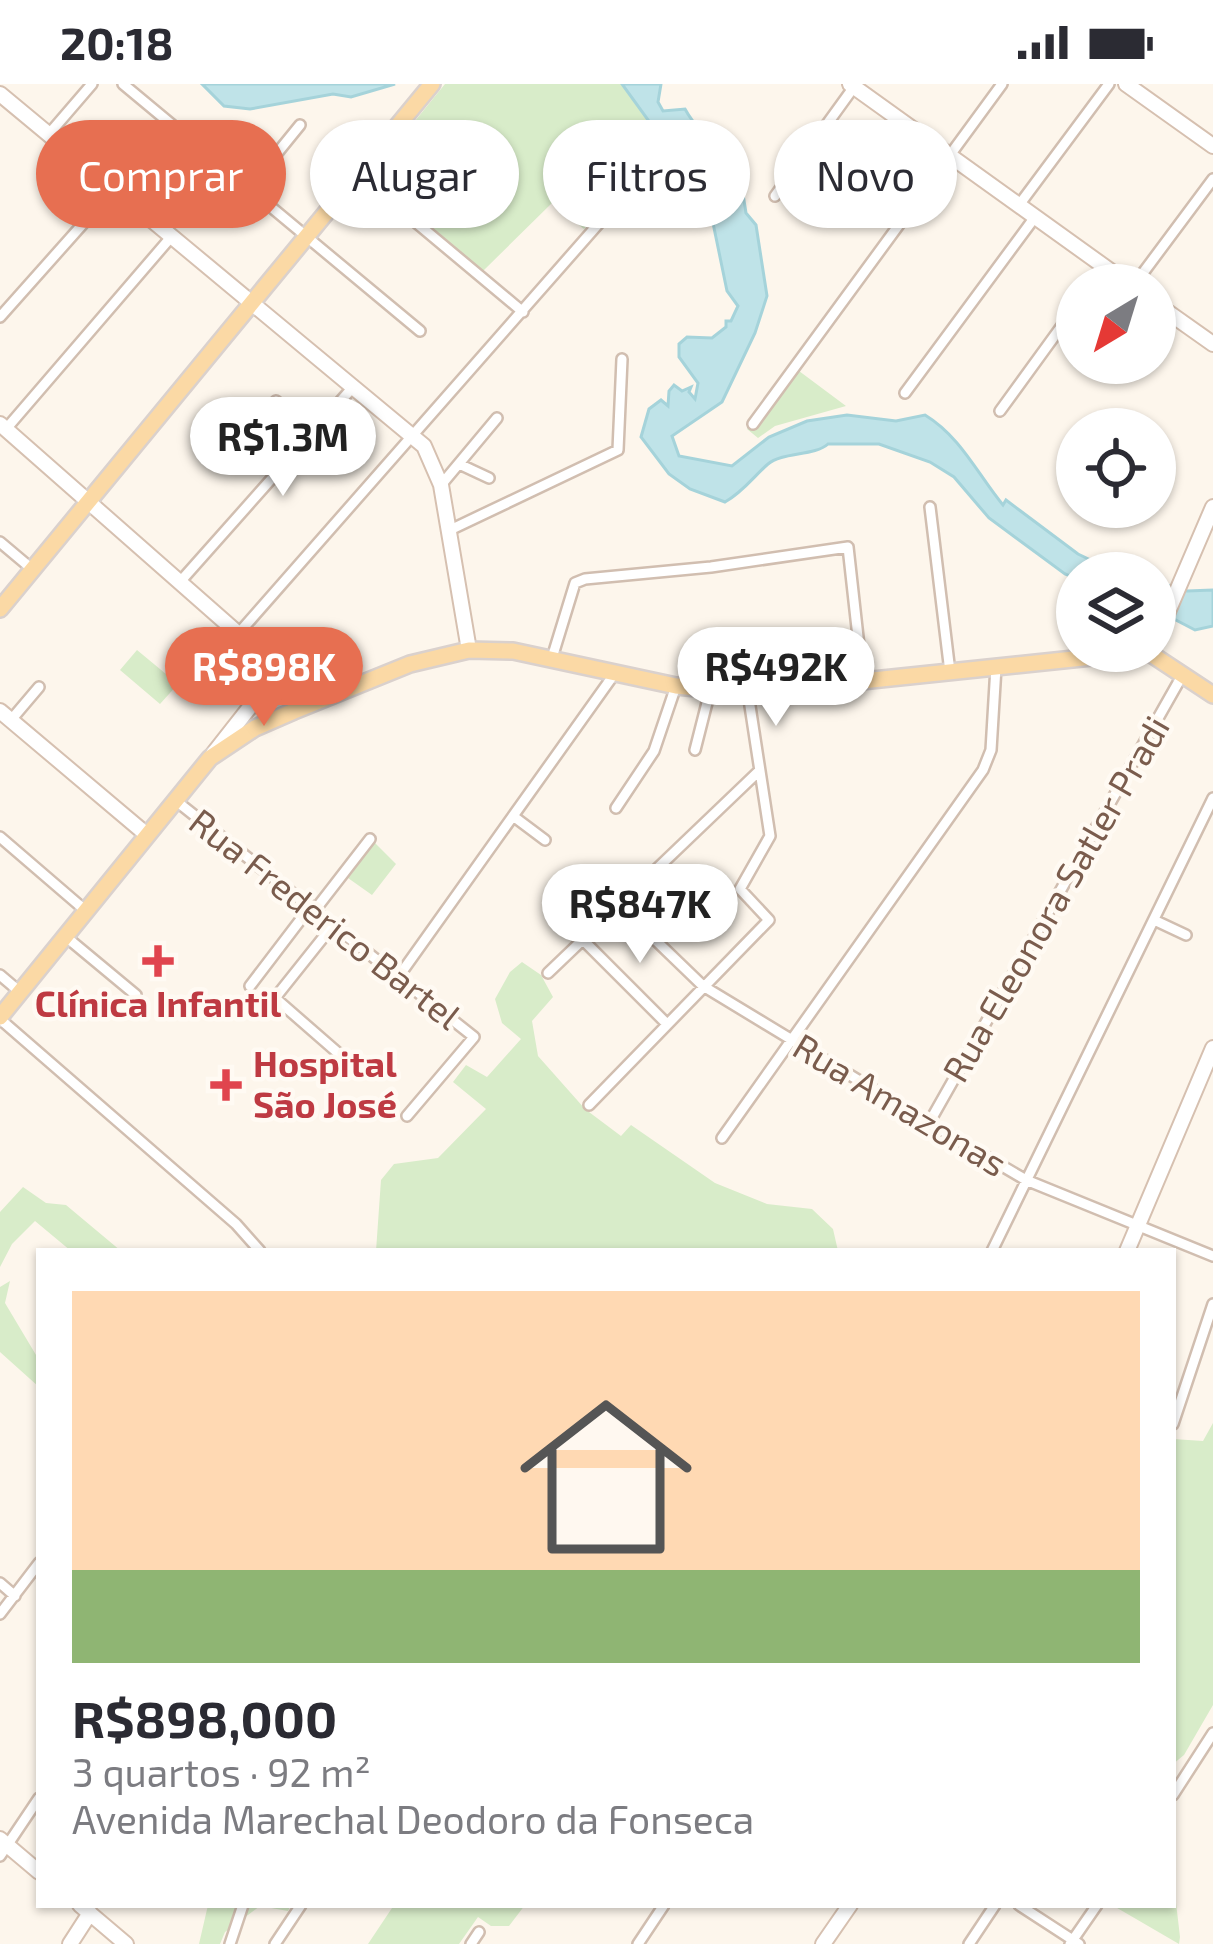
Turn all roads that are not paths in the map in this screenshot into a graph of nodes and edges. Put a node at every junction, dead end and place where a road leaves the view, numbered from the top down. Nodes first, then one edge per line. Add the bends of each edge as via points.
1 (92, 84) edge
2 (123, 84) edge
3 (1002, 84) edge
4 (1109, 84) edge
5 (1126, 84) edge
6 (854, 85) edge
7 (427, 90) edge
8 (0, 94) edge
9 (61, 120) edge
10 (166, 120) edge
11 (402, 120) edge
12 (829, 120) edge
13 (901, 120) edge
14 (36, 123) edge
15 (300, 125) dead end
16 (286, 142) edge
17 (957, 146) edge
18 (1213, 146) edge
19 (957, 161) edge
20 (1213, 178) edge
21 (1019, 205) junction
22 (1035, 217) junction
23 (286, 220) edge
24 (80, 228) edge
25 (162, 228) edge
26 (313, 228) edge
27 (423, 228) edge
28 (595, 228) edge
29 (897, 228) edge
30 (172, 236) junction
31 (306, 237) junction
32 (1102, 264) edge
33 (1148, 264) edge
34 (253, 302) junction
35 (523, 312) junction
36 (0, 317) edge
37 (1176, 318) edge
38 (420, 332) dead end
39 (1056, 334) edge
40 (1213, 344) edge
41 (622, 359) dead end
42 (354, 386) junction
43 (904, 393) dead end
44 (276, 401) dead end
45 (1000, 411) dead end
46 (496, 418) dead end
47 (753, 424) dead end
48 (3, 426) edge
49 (312, 433) junction
50 (415, 436) junction
51 (459, 464) junction
52 (490, 478) dead end
53 (441, 484) junction
54 (88, 501) junction
55 (930, 507) dead end
56 (1213, 507) edge
57 (450, 530) junction
58 (0, 542) edge
59 (32, 569) junction
60 (179, 583) junction
61 (1176, 590) edge
62 (0, 609) edge
63 (238, 634) junction
64 (469, 650) junction
65 (552, 658) junction
66 (1056, 659) edge
67 (996, 667) junction
68 (1176, 668) edge
69 (279, 670) junction
70 (950, 672) junction
71 (615, 673) junction
72 (1184, 674) junction
73 (863, 682) junction
74 (676, 686) junction
75 (39, 687) dead end
76 (710, 691) junction
77 (748, 693) junction
78 (1213, 695) edge
79 (316, 702) junction
80 (6, 715) edge
81 (695, 750) dead end
82 (210, 758) junction
83 (759, 771) junction
84 (1213, 798) edge
85 (175, 800) junction
86 (616, 808) dead end
87 (513, 816) junction
88 (147, 836) junction
89 (0, 837) edge
90 (370, 839) dead end
91 (545, 840) dead end
92 (618, 904) junction
93 (313, 908) junction
94 (86, 911) junction
95 (1154, 920) junction
96 (334, 924) junction
97 (1186, 935) dead end
98 (65, 937) junction
99 (582, 940) junction
100 (548, 973) dead end
101 (0, 975) edge
102 (399, 976) junction
103 (250, 986) dead end
104 (703, 986) junction
105 (20, 992) junction
106 (136, 994) dead end
107 (0, 1018) edge
108 (667, 1024) junction
109 (791, 1040) junction
110 (1213, 1048) edge
111 (345, 1059) dead end
112 (589, 1105) dead end
113 (407, 1116) dead end
114 (928, 1123) junction
115 (722, 1138) dead end
116 (1026, 1180) junction
117 (1137, 1226) junction
118 (257, 1248) edge
119 (993, 1248) edge
120 (1128, 1248) edge
121 (1213, 1256) edge
122 (1213, 1304) edge
123 (1176, 1415) edge
124 (36, 1567) edge
125 (0, 1583) edge
126 (15, 1596) junction
127 (0, 1614) edge
128 (1213, 1732) edge
129 (1176, 1790) edge
130 (36, 1802) edge
131 (2, 1847) edge
132 (36, 1870) edge
133 (88, 1908) edge
134 (242, 1908) edge
135 (300, 1908) edge
136 (662, 1908) edge
137 (848, 1908) edge
138 (993, 1908) edge
139 (1023, 1908) edge
140 (1095, 1908) edge
141 (479, 1932) dead end
142 (1074, 1943) edge
143 (70, 1944) edge
144 (126, 1944) edge
145 (230, 1944) edge
146 (275, 1944) edge
147 (471, 1944) edge
148 (638, 1944) edge
149 (823, 1944) edge
150 (969, 1944) edge

1 - 9 street
2 - 10 street
3 - 17 street
4 - 21 street
5 - 18 street
6 - 12 street
6 - 13 street
7 - 11 main road
8 - 14 street
15 - 16 street
19 - 21 street
20 - 33 street
21 - 22 street
22 - 32 street
22 - 43 street
23 - 31 street
24 - 36 street
25 - 30 street
26 - 31 main road
27 - 35 street
28 - 35 street
29 - 47 street
30 - 34 street
30 - 48 street
31 - 34 main road
31 - 38 street
34 - 42 street
34 - 54 main road
35 - 50 street
37 - 40 street
39 - 45 street
41 - 57 street via 618,450
42 - 49 street
42 - 50 street
44 - 49 street
46 - 51 street
48 - 54 street
49 - 60 street
50 - 53 street
50 - 63 street
51 - 52 street
51 - 53 street
53 - 57 street
54 - 59 main road
54 - 60 street
55 - 70 street
56 - 61 street
57 - 64 street
58 - 59 street
59 - 62 main road
60 - 63 street
63 - 69 street
64 - 65 main road
64 - 79 main road
65 - 71 main road
65 - 73 street via 575,583 585,579 848,547
66 - 67 main road
67 - 70 main road
67 - 109 street via 988,761
68 - 72 main road
69 - 79 street
69 - 82 street
70 - 73 main road
71 - 74 main road
71 - 87 street
72 - 78 main road
72 - 114 street, Rua Eleonora Satler Pradi
73 - 77 main road
74 - 76 main road
74 - 86 street via 655,751
75 - 80 street
76 - 77 main road
76 - 81 street
77 - 83 street
79 - 82 main road
80 - 88 street
82 - 85 main road
83 - 92 street
83 - 104 street via 770,836 740,889 769,920
84 - 95 street
85 - 88 main road
85 - 93 street, Rua Frederico Bartel
87 - 91 street
87 - 102 street
88 - 94 main road
89 - 94 street
90 - 93 street
92 - 99 street
92 - 104 street, Rua Amazonas
93 - 96 street, Rua Frederico Bartel
93 - 103 street
94 - 98 main road
95 - 97 street
95 - 116 street
96 - 102 street, Rua Frederico Bartel
96 - 111 street via 275,998
98 - 105 main road
98 - 106 street
99 - 100 street
99 - 108 street
101 - 105 street
102 - 113 street, Rua Frederico Bartel via 474,1037
104 - 108 street
104 - 109 street, Rua Amazonas
105 - 107 main road
107 - 118 street
108 - 112 street
109 - 114 street, Rua Amazonas
109 - 115 street
110 - 117 street
114 - 116 street, Rua Amazonas
116 - 117 street, Rua Amazonas
116 - 119 street
117 - 120 street
117 - 121 street, Rua Amazonas
122 - 123 street
124 - 126 street
125 - 126 street
126 - 127 street
128 - 129 street
130 - 131 street
131 - 132 street
133 - 143 street
133 - 144 street
134 - 145 street
135 - 146 street
136 - 148 street
137 - 149 street
138 - 150 street
139 - 142 street
140 - 142 street
141 - 147 street

